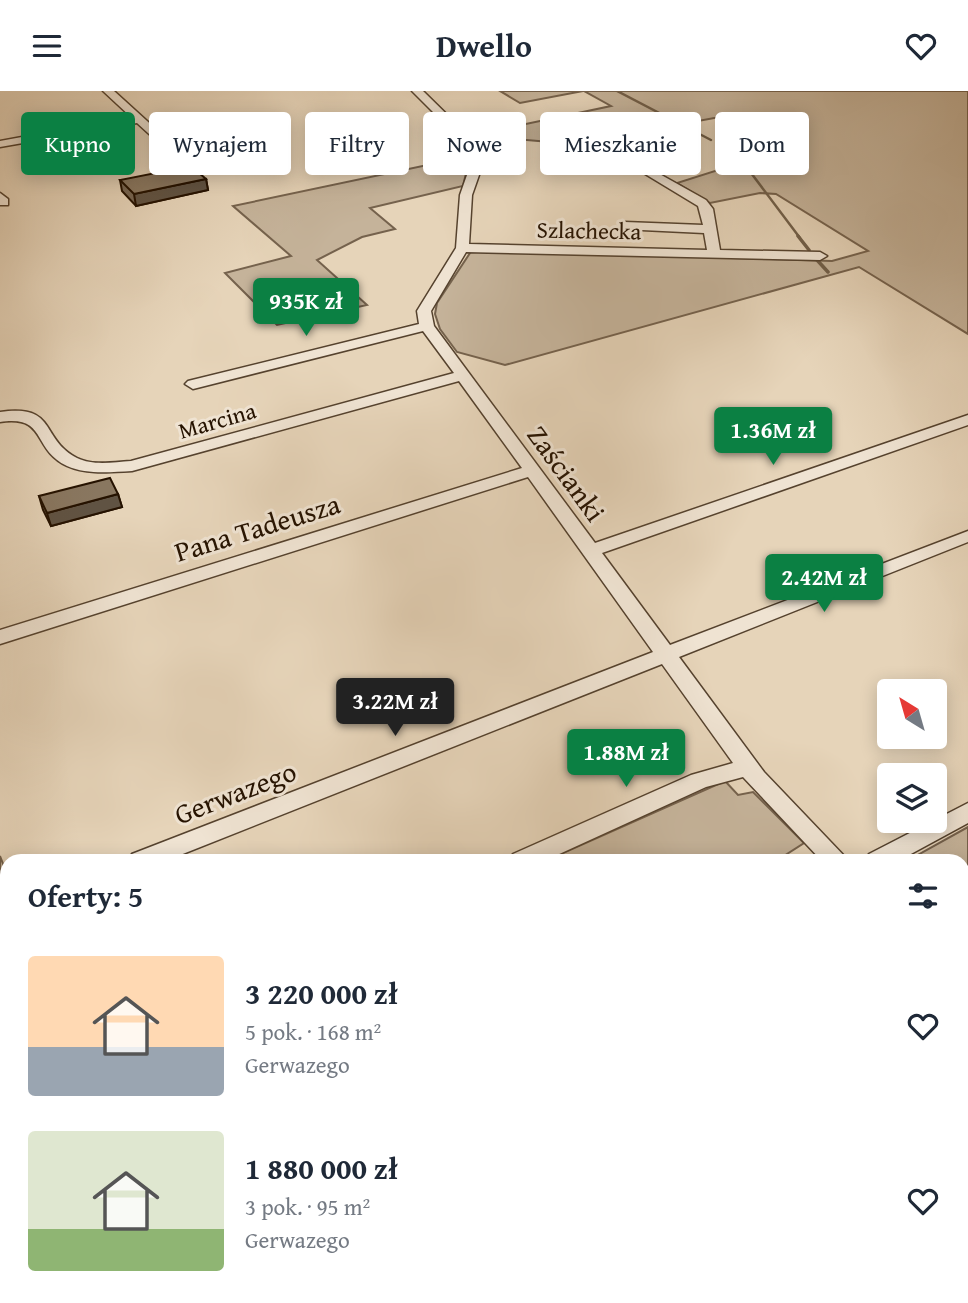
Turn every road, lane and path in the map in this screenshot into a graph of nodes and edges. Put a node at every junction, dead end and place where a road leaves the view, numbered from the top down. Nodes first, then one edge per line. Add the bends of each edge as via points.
1 (108, 91) edge
2 (417, 91) edge
3 (139, 119) junction
4 (149, 128) edge
5 (0, 144) edge
6 (655, 175) edge
7 (625, 226) dead end
8 (710, 229) junction
9 (462, 248) junction
10 (714, 254) junction
11 (820, 256) dead end
12 (427, 326) junction
13 (464, 375) junction
14 (193, 384) dead end
15 (0, 417) edge
16 (968, 420) edge
17 (531, 471) junction
18 (968, 536) edge
19 (591, 551) junction
20 (0, 637) edge
21 (665, 655) junction
22 (748, 767) junction
23 (968, 812) edge
24 (158, 854) edge
25 (537, 854) edge
26 (830, 854) edge
27 (890, 854) edge

1 - 3 street
2 - 9 street via 475,148 479,158 466,195
3 - 4 street
3 - 5 street
6 - 8 street via 702,203
7 - 8 street, Szlachecka
8 - 10 street
9 - 10 street, Szlachecka
9 - 12 street via 424,311
10 - 11 street, Szlachecka
12 - 13 street, Zaścianki
12 - 14 street
13 - 15 street, Marcina via 132,466 83,467 51,446 35,419 20,414
13 - 17 street, Zaścianki
16 - 19 street
17 - 19 street, Zaścianki
17 - 20 street, Pana Tadeusza
18 - 21 street, Gerwazego
19 - 21 street, Zaścianki
21 - 22 street, Zaścianki
21 - 24 street, Gerwazego
22 - 25 street via 699,781
22 - 26 street, Zaścianki
23 - 27 street

